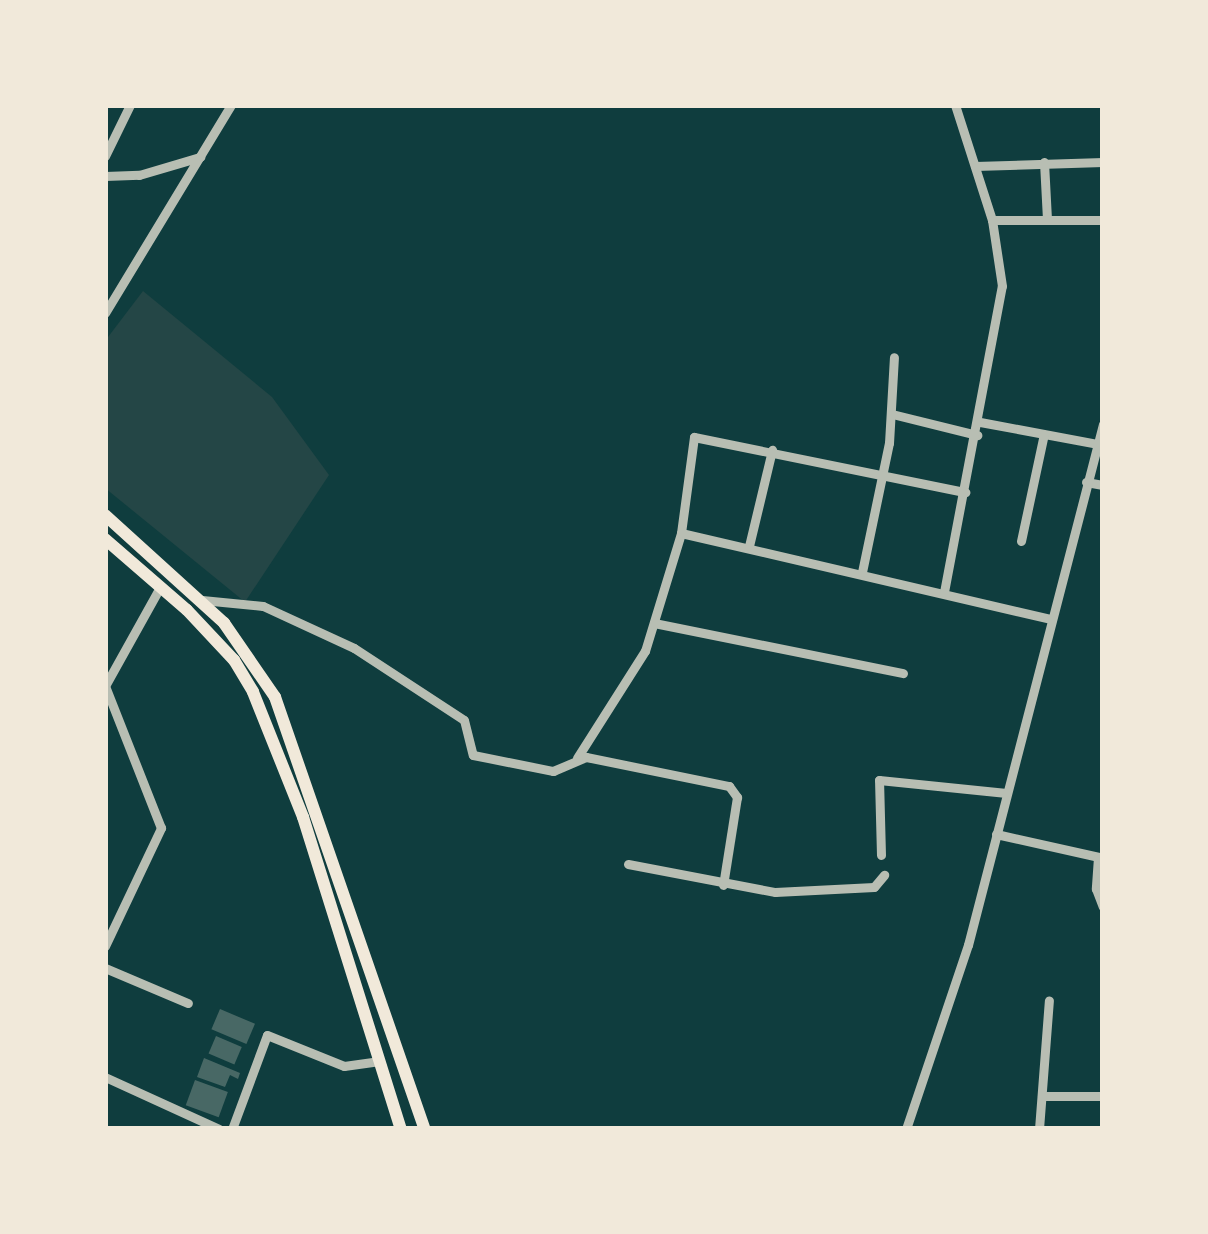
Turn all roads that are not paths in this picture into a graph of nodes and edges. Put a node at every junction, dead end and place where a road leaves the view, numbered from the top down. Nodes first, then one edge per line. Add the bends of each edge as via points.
1 (130, 105) edge
2 (231, 105) edge
3 (955, 105) edge
4 (105, 156) edge
5 (200, 157) junction
6 (1044, 162) junction
7 (1103, 162) edge
8 (974, 166) junction
9 (105, 176) edge
10 (992, 220) junction
11 (1047, 220) junction
12 (1103, 220) edge
13 (105, 314) edge
14 (894, 357) dead end
15 (892, 414) junction
16 (980, 422) junction
17 (1103, 424) edge
18 (1044, 434) junction
19 (977, 435) junction
20 (1098, 444) junction
21 (772, 450) junction
22 (884, 475) junction
23 (1086, 482) junction
24 (1103, 485) edge
25 (965, 492) junction
26 (105, 515) edge
27 (681, 533) junction
28 (105, 539) edge
29 (1021, 541) dead end
30 (749, 546) junction
31 (862, 572) junction
32 (160, 586) junction
33 (944, 592) junction
34 (202, 600) junction
35 (1050, 619) junction
36 (654, 623) junction
37 (903, 673) dead end
38 (105, 686) edge
39 (577, 758) junction
40 (1006, 792) junction
41 (996, 834) junction
42 (882, 855) dead end
43 (1100, 857) edge
44 (628, 864) dead end
45 (884, 875) dead end
46 (723, 885) junction
47 (1103, 907) edge
48 (105, 946) edge
49 (105, 968) edge
50 (1049, 1000) dead end
51 (188, 1003) dead end
52 (394, 1035) junction
53 (373, 1039) junction
54 (380, 1061) junction
55 (105, 1077) edge
56 (1042, 1096) junction
57 (1103, 1096) edge
58 (218, 1129) edge
59 (232, 1129) edge
60 (400, 1129) edge
61 (424, 1129) edge
62 (906, 1129) edge
63 (1039, 1129) edge

1 - 4 street
2 - 5 street
3 - 8 street
5 - 9 street via 139,175
5 - 13 street
6 - 7 street
6 - 8 street
6 - 11 street
8 - 10 street
10 - 11 street
10 - 16 street via 1001,303
11 - 12 street
14 - 15 street
15 - 19 street
15 - 22 street
16 - 18 street
16 - 19 street
17 - 20 street
18 - 20 street
18 - 29 street
19 - 25 street
20 - 23 street
21 - 22 street
21 - 27 street via 692,439
21 - 30 street
22 - 25 street
22 - 31 street
23 - 24 street
23 - 35 street
25 - 33 street
26 - 34 main road
27 - 30 street
27 - 36 street
28 - 32 main road
30 - 31 street
31 - 33 street
32 - 38 street
32 - 53 main road via 234,660 253,692 303,817
33 - 35 street
34 - 39 street via 282,612 366,655 464,720 473,756 552,771
34 - 52 main road via 240,641 275,697
35 - 40 street
36 - 37 street
36 - 39 street via 628,686
38 - 48 street via 161,828
39 - 46 street via 733,789
40 - 41 street
40 - 42 street via 880,780 875,794
41 - 43 street
41 - 62 street via 968,945
43 - 47 street via 1096,889
44 - 46 street
45 - 46 street via 874,887 810,892
49 - 51 street
50 - 56 street
52 - 53 street
52 - 61 main road
53 - 54 main road
54 - 59 street via 344,1066 267,1035
54 - 60 main road
55 - 58 street
56 - 57 street
56 - 63 street

